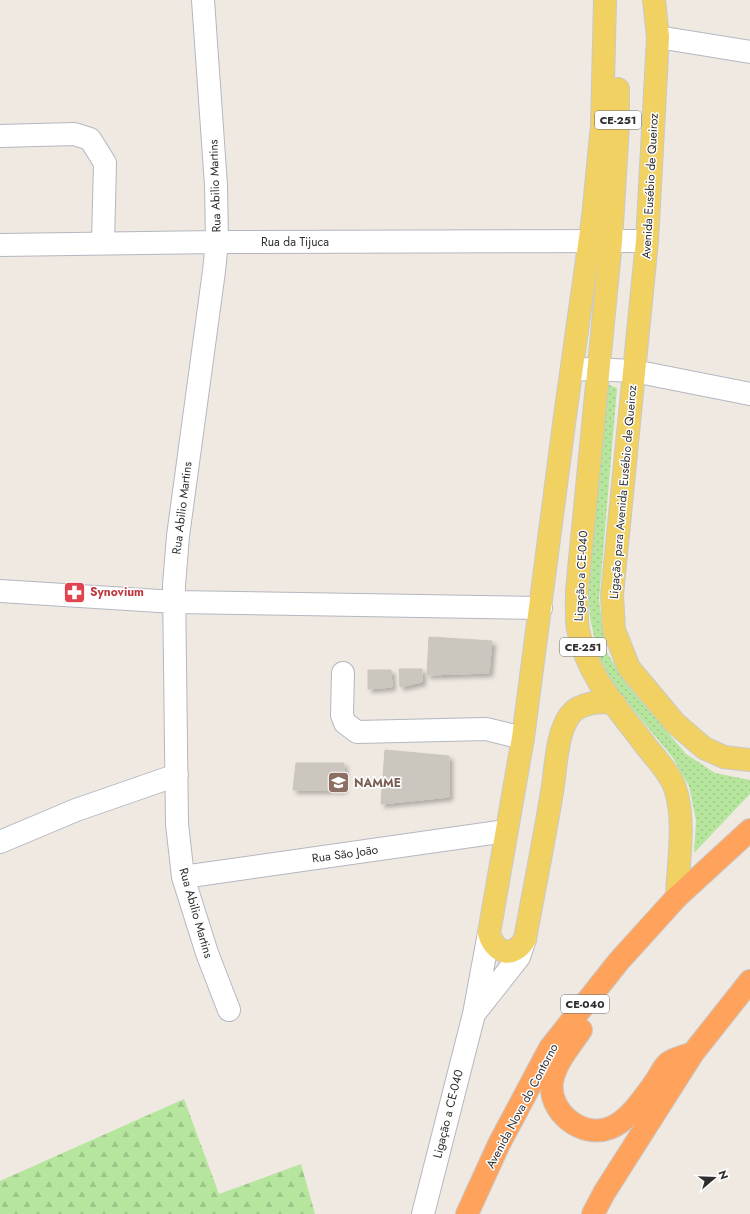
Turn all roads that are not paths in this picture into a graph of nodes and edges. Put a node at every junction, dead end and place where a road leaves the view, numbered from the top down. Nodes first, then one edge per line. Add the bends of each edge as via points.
1 (203, 0) edge
2 (605, 0) edge
3 (610, 0) edge
4 (654, 0) edge
5 (658, 37) junction
6 (750, 52) edge
7 (0, 136) edge
8 (600, 241) junction
9 (647, 241) junction
10 (217, 242) junction
11 (103, 243) junction
12 (0, 245) edge
13 (598, 369) junction
14 (572, 370) junction
15 (634, 371) junction
16 (750, 394) edge
17 (0, 591) edge
18 (175, 602) junction
19 (541, 608) junction
20 (343, 673) dead end
21 (615, 704) junction
22 (523, 738) junction
23 (750, 760) edge
24 (177, 775) junction
25 (750, 830) edge
26 (506, 831) junction
27 (0, 842) edge
28 (183, 877) junction
29 (677, 897) junction
30 (489, 933) junction
31 (525, 939) junction
32 (619, 961) junction
33 (750, 981) edge
34 (229, 1010) dead end
35 (474, 1014) junction
36 (693, 1053) junction
37 (423, 1214) edge
38 (467, 1214) edge
39 (593, 1214) edge

1 - 10 street, Rua Abilio Martins via 216,185
2 - 8 main road
3 - 8 main road, CE-251 via 618,52 618,126
4 - 5 main road, Avenida Eusébio de Queiroz / CE-251
5 - 6 street
5 - 9 main road, Avenida Eusébio de Queiroz / CE-251
7 - 11 street via 74,134 90,139 105,163
8 - 9 street, Rua da Tijuca
8 - 10 street, Rua da Tijuca
8 - 13 main road, CE-251
8 - 14 main road
9 - 15 main road, Avenida Eusébio de Queiroz / CE-251
10 - 11 street, Rua da Tijuca
10 - 18 street, Rua Abilio Martins via 178,536
11 - 12 street, Rua da Tijuca
13 - 14 street
13 - 15 street
13 - 21 main road, Ligação a CE-040 / CE-251 via 576,612 586,657
14 - 19 main road
15 - 16 street
15 - 23 main road, Ligação para Avenida Eusébio de Queiroz / CE-251 via 612,595 614,630 629,668 675,723 704,748 724,757
17 - 18 street
18 - 19 street
18 - 24 street, Rua Abilio Martins
19 - 22 main road
20 - 22 street via 342,715 345,723 357,732 486,729
21 - 29 main road, Ligação a CE-040 / CE-251 via 674,786 679,802 680,833
21 - 31 main road via 598,702 580,708 569,716 562,732
22 - 26 main road
24 - 27 street via 76,810
24 - 28 street, Rua Abilio Martins via 177,824
25 - 29 highway, Avenida Nova do Contorno / CE-040
26 - 28 street, Rua São João
26 - 30 main road
28 - 34 street, Rua Abilio Martins via 207,953
29 - 32 highway, Avenida Nova do Contorno / CE-040
30 - 31 main road via 492,943 507,952 519,948
30 - 35 street, Ligação a CE-040
31 - 35 street, Ligação a CE-040 via 519,957
32 - 36 highway via 611,984 555,1070 552,1097 559,1110 575,1126 589,1130 610,1128 628,1117 667,1064
32 - 38 highway, Avenida Nova do Contorno / CE-040 via 550,1048 499,1144
33 - 36 highway
35 - 37 street, Ligação a CE-040
36 - 39 highway

